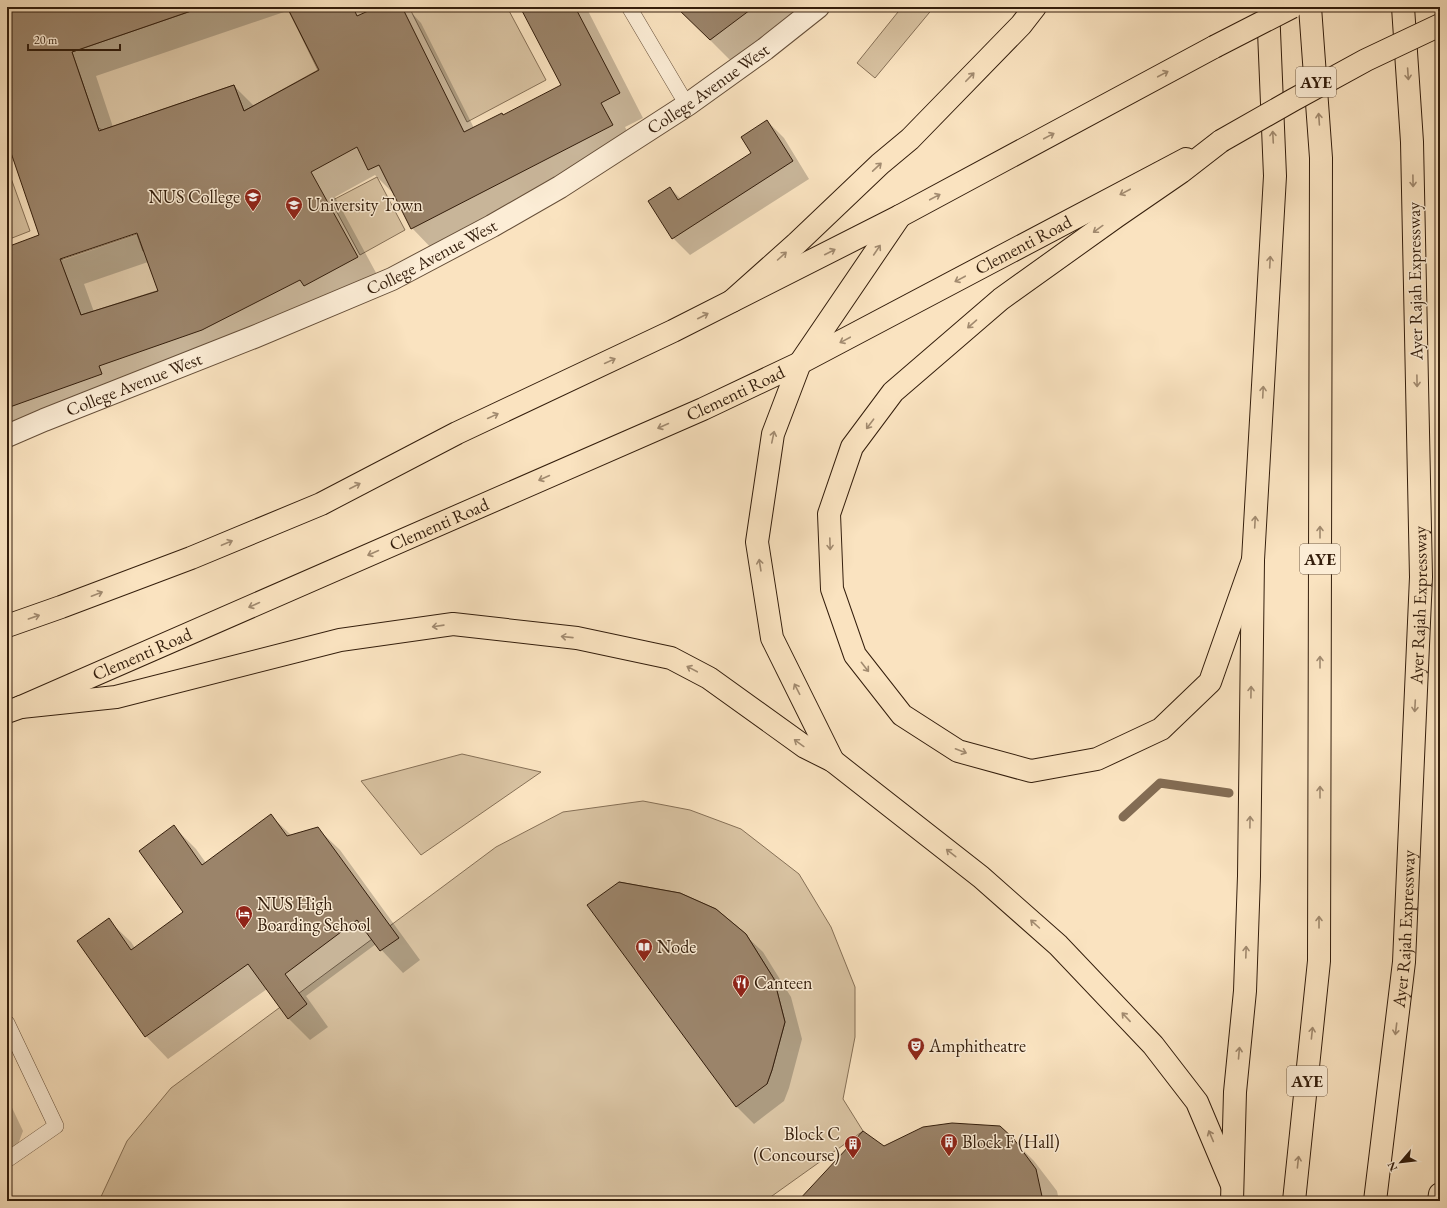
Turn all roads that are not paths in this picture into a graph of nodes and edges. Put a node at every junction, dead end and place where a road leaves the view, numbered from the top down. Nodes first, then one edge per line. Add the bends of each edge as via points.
1 (629, 7) edge
2 (818, 7) edge
3 (1035, 7) edge
4 (1268, 7) edge
5 (1292, 7) edge
6 (1310, 7) edge
7 (1403, 7) edge
8 (1440, 25) edge
9 (687, 105) junction
10 (1221, 141) junction
11 (900, 216) junction
12 (732, 301) junction
13 (800, 364) junction
14 (7, 436) edge
15 (1253, 560) junction
16 (7, 626) edge
17 (14, 710) edge
18 (833, 761) junction
19 (7, 1023) edge
20 (7, 1160) edge
21 (1232, 1193) edge
22 (1440, 1194) edge
23 (1294, 1201) edge
24 (1375, 1201) edge
25 (1439, 1201) edge

1 - 9 lane
2 - 9 street, College Avenue West
12 -> 3 main road via 910,139 1021,25
15 -> 4 main road via 1275,176
11 -> 5 main road, bridge
23 -> 6 main road, AYE via 1319,961 1321,158
7 -> 24 main road, Ayer Rajah Expressway via 1412,142 1421,577 1404,962
8 - 10 main road, Clementi Road, bridge via 1366,60
9 - 14 street, College Avenue West via 560,187 392,279
10 -> 13 main road, Clementi Road
10 -> 15 main road via 1001,299 893,392 852,447 829,514 832,589 855,655 902,714 958,751 1031,771 1097,759 1161,729 1210,682
12 -> 11 main road
13 -> 11 main road
16 -> 12 main road via 191,558 321,504 457,433
13 -> 17 main road, Clementi Road via 703,409
18 -> 13 main road via 772,638 757,542 773,434
21 -> 15 main road via 1235,1092 1244,991 1249,876
18 -> 17 main road via 805,747 709,678 671,658 577,638 453,624 340,640 116,697
21 -> 18 main road via 1197,1102 1153,1045 1047,935 981,877
19 - 20 lane via 56,1126
22 - 25 main road

